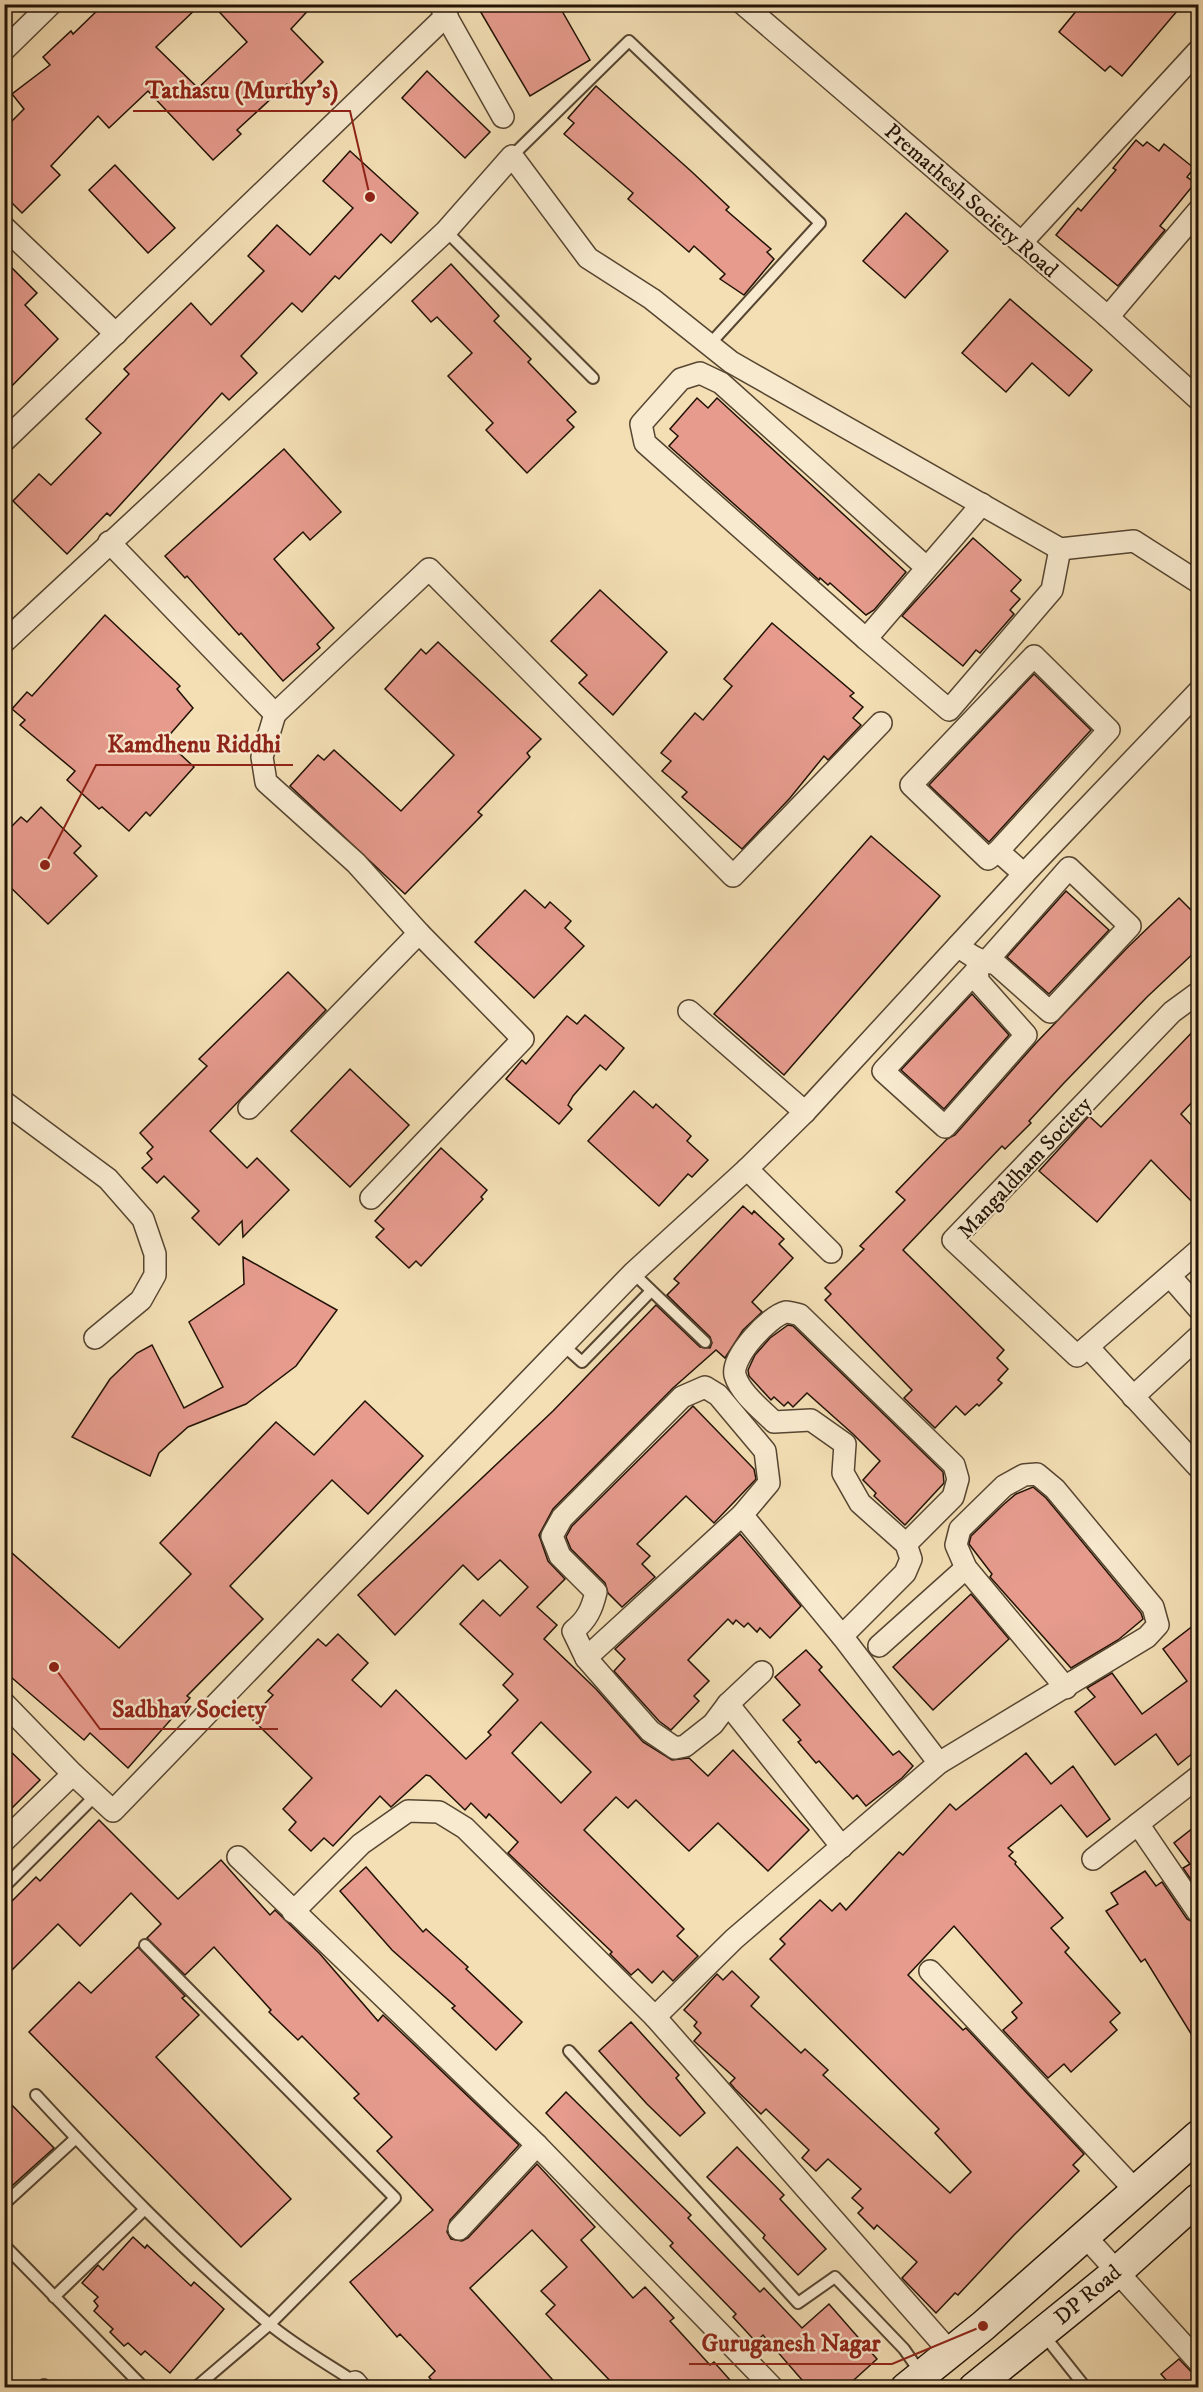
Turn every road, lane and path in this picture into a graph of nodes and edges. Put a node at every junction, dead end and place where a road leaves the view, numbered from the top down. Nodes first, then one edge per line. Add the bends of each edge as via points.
1 (51, 4) edge
2 (742, 4) edge
3 (443, 10) edge
4 (4, 50) edge
5 (1198, 51) edge
6 (502, 117) dead end
7 (512, 156) junction
8 (1198, 211) edge
9 (4, 227) edge
10 (446, 231) junction
11 (1021, 243) junction
12 (1108, 317) junction
13 (116, 334) junction
14 (709, 345) junction
15 (593, 378) dead end
16 (1198, 399) edge
17 (4, 441) edge
18 (982, 504) junction
19 (109, 542) junction
20 (1060, 549) junction
21 (927, 568) junction
22 (1198, 582) edge
23 (866, 639) junction
24 (4, 642) edge
25 (1198, 692) edge
26 (275, 714) junction
27 (881, 723) dead end
28 (998, 851) junction
29 (1024, 874) junction
30 (419, 933) junction
31 (958, 946) junction
32 (980, 964) junction
33 (1198, 993) edge
34 (689, 1011) dead end
35 (4, 1102) edge
36 (249, 1108) dead end
37 (805, 1112) junction
38 (747, 1169) junction
39 (371, 1198) dead end
40 (1198, 1251) edge
41 (831, 1252) dead end
42 (633, 1273) junction
43 (1170, 1276) junction
44 (651, 1291) junction
45 (1198, 1308) edge
46 (1198, 1337) edge
47 (95, 1338) dead end
48 (705, 1342) dead end
49 (563, 1345) junction
50 (1088, 1347) junction
51 (1132, 1397) junction
52 (1198, 1467) edge
53 (742, 1515) junction
54 (906, 1544) junction
55 (966, 1568) junction
56 (842, 1636) junction
57 (879, 1646) dead end
58 (586, 1658) junction
59 (762, 1672) dead end
60 (1066, 1688) junction
61 (4, 1703) edge
62 (728, 1704) junction
63 (939, 1763) junction
64 (73, 1774) junction
65 (1198, 1777) edge
66 (96, 1795) junction
67 (1138, 1824) junction
68 (4, 1841) edge
69 (842, 1847) junction
70 (238, 1857) dead end
71 (1093, 1859) dead end
72 (4, 1887) edge
73 (293, 1912) junction
74 (1198, 1912) edge
75 (145, 1945) dead end
76 (930, 1971) dead end
77 (655, 2017) junction
78 (569, 2051) dead end
79 (36, 2096) dead end
80 (1198, 2136) edge
81 (76, 2138) junction
82 (537, 2145) junction
83 (1136, 2191) junction
84 (1198, 2199) edge
85 (4, 2204) edge
86 (144, 2210) junction
87 (459, 2229) dead end
88 (1084, 2235) junction
89 (4, 2245) edge
90 (1117, 2272) junction
91 (54, 2297) junction
92 (270, 2324) junction
93 (1043, 2334) junction
94 (950, 2352) junction
95 (1198, 2361) edge
96 (919, 2383) edge
97 (358, 2385) edge
98 (144, 2388) edge
99 (195, 2388) edge
100 (773, 2388) edge
101 (974, 2388) edge
102 (1086, 2388) edge

1 - 4 street
2 - 11 street, Premathesh Society Road
3 - 6 street
3 - 13 street
5 - 11 street
7 - 10 street
7 - 14 street via 588,258 652,299
7 - 14 lane via 629,41 820,223
8 - 12 street
9 - 13 street
10 - 15 lane
10 - 19 street
11 - 12 street, Premathesh Society Road
12 - 16 street, Premathesh Society Road
13 - 17 street
14 - 18 street via 730,362
18 - 20 street
18 - 21 street
19 - 24 street
19 - 26 street
20 - 22 street via 1134,542
20 - 23 street via 1052,590 949,710
21 - 23 street
21 - 23 street via 721,383 700,374 681,379 640,424 645,443
25 - 29 street
26 - 27 street via 429,569 733,876
26 - 30 street via 262,757 266,782 356,863
28 - 28 street via 988,860 911,785 1034,656 1108,730
28 - 29 street
29 - 31 street
30 - 36 street
30 - 39 street via 523,1039
31 - 32 street
31 - 37 street
32 - 32 street via 996,964 1050,1012 1130,927 1069,868
32 - 32 street via 978,981 1026,1035 945,1127 883,1071
33 - 50 street, Mangaldham Society via 1172,1012 953,1240 1077,1356
34 - 37 street
35 - 47 street via 108,1179 143,1219 155,1254 155,1275 141,1300
37 - 38 street
38 - 41 street
38 - 42 street
40 - 43 street
42 - 44 lane
42 - 49 street
43 - 45 street
43 - 50 street
44 - 48 lane
44 - 49 lane via 582,1362
46 - 51 street
49 - 66 street via 113,1811
50 - 51 street
51 - 52 street
53 - 56 street
53 - 58 street
53 - 58 street via 769,1483 765,1451 718,1395 705,1387 682,1397 562,1518 552,1536 560,1556 596,1592 593,1608 584,1623 573,1631
54 - 54 street via 953,1497 958,1479 954,1465 800,1315 786,1312 770,1322 739,1354 735,1373 743,1389 774,1422 811,1420 845,1444 843,1473 860,1503
54 - 56 street via 911,1559 905,1573
55 - 57 street
55 - 60 street
55 - 60 street via 956,1545 960,1529 1004,1486 1024,1475 1037,1474 1055,1489 1153,1607 1158,1625 1147,1637
56 - 63 street
58 - 62 street via 650,1731 675,1748 685,1746 713,1724
59 - 62 street
60 - 63 street
61 - 64 street
62 - 69 street
63 - 69 street
64 - 66 street
64 - 68 street
65 - 67 street
66 - 72 lane
67 - 71 street
67 - 74 street
69 - 77 street via 734,1939
70 - 73 street
73 - 77 street via 361,1844 408,1811 440,1812 465,1828
73 - 82 street
75 - 92 lane via 395,2199
76 - 83 street
77 - 94 street
78 - 96 lane via 798,2303 835,2277 903,2349
79 - 81 lane
80 - 83 main road
81 - 85 lane
81 - 86 lane
82 - 87 street
82 - 100 street
83 - 88 main road
84 - 90 main road, DP Road
86 - 91 lane
86 - 92 lane
88 - 90 street
88 - 94 main road
89 - 91 lane
90 - 93 main road, DP Road
90 - 95 street
91 - 98 lane
92 - 97 lane
92 - 99 lane
93 - 101 main road, DP Road
93 - 102 lane
94 - 96 main road

